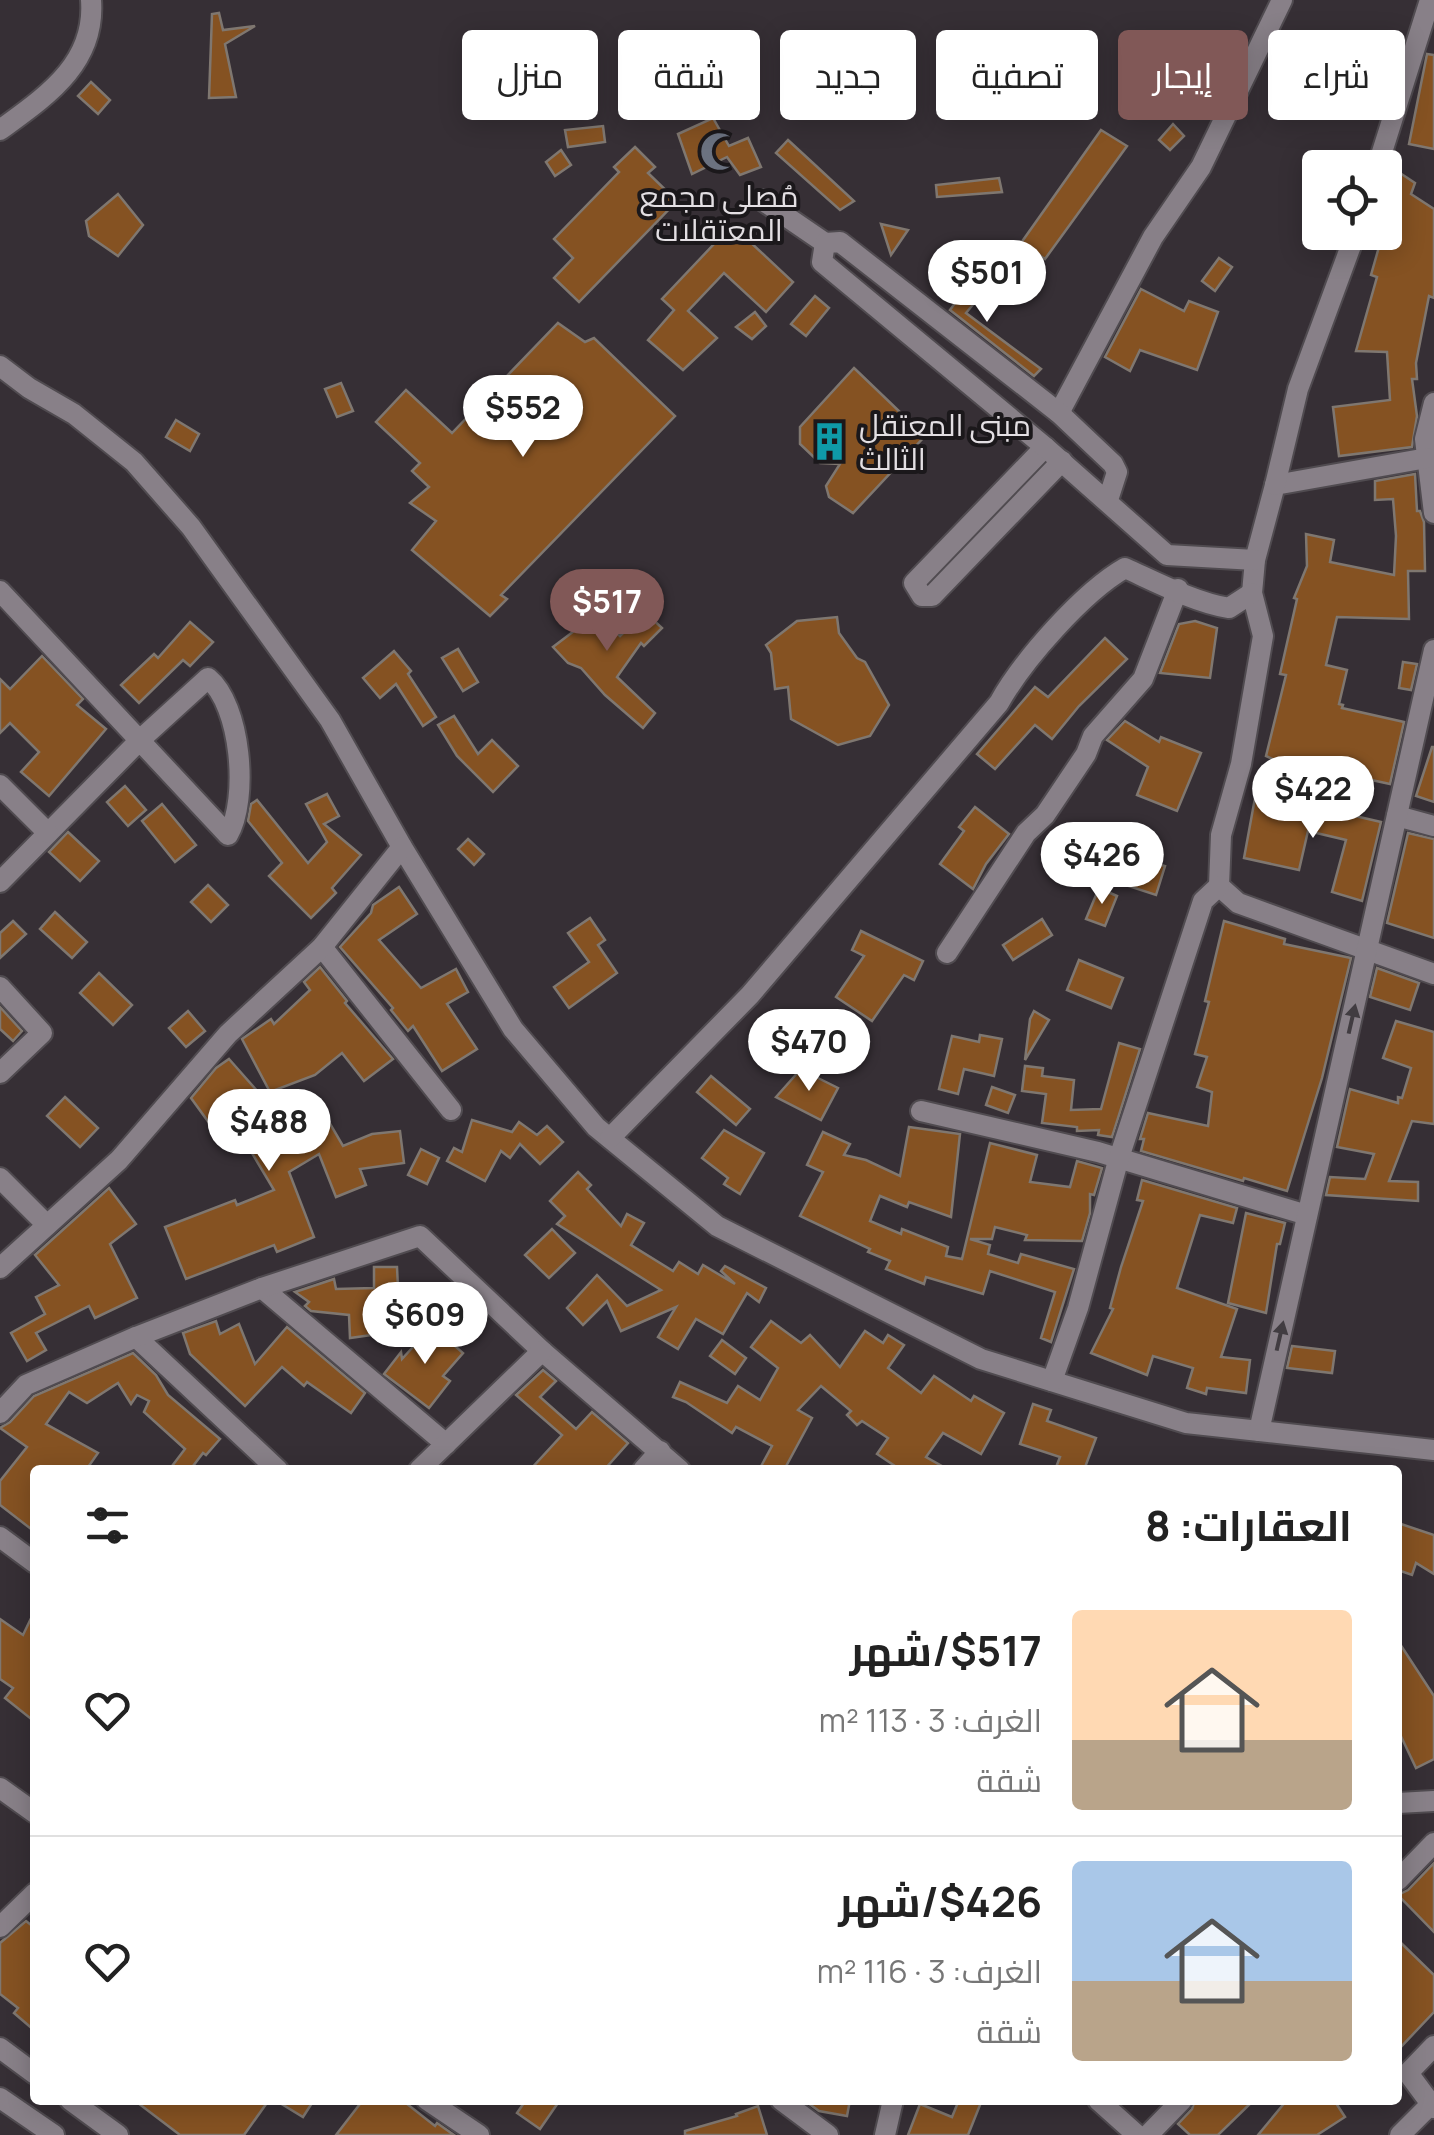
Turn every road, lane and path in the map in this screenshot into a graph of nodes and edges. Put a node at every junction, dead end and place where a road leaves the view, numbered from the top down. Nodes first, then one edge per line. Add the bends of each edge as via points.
1 (91, 0) edge
2 (1282, 0) edge
3 (1430, 0) edge
4 (0, 130) edge
5 (1383, 150) edge
6 (762, 200) dead end
7 (824, 242) junction
8 (1349, 250) edge
9 (0, 366) edge
10 (1434, 402) edge
11 (1059, 413) junction
12 (1045, 446) junction
13 (1428, 458) junction
14 (1062, 461) junction
15 (1275, 485) junction
16 (1108, 500) junction
17 (1434, 513) edge
18 (1255, 560) junction
19 (1178, 589) junction
20 (0, 591) edge
21 (1252, 593) junction
22 (1434, 650) edge
23 (141, 738) junction
24 (0, 785) edge
25 (1397, 816) junction
26 (1434, 826) edge
27 (48, 833) junction
28 (402, 847) junction
29 (0, 882) edge
30 (1218, 886) junction
31 (322, 947) junction
32 (1368, 948) junction
33 (948, 953) dead end
34 (1434, 974) edge
35 (0, 986) edge
36 (0, 1073) edge
37 (450, 1110) dead end
38 (921, 1112) dead end
39 (610, 1138) junction
40 (1118, 1161) junction
41 (0, 1178) edge
42 (1307, 1216) junction
43 (47, 1225) junction
44 (0, 1268) edge
45 (262, 1288) junction
46 (136, 1337) junction
47 (542, 1351) junction
48 (1052, 1381) junction
49 (0, 1413) edge
50 (1259, 1431) junction
51 (446, 1444) junction
52 (1434, 1450) edge
53 (660, 1451) junction
54 (273, 1465) edge
55 (424, 1465) edge
56 (647, 1465) edge
57 (675, 1465) edge
58 (0, 1537) edge
59 (30, 1559) edge
60 (0, 1788) edge
61 (1434, 1801) edge
62 (1402, 1804) edge
63 (30, 1809) edge
64 (1434, 1843) edge
65 (1402, 1876) edge
66 (30, 1898) edge
67 (0, 1927) edge
68 (1434, 2046) edge
69 (0, 2048) edge
70 (30, 2070) edge
71 (0, 2098) edge
72 (77, 2105) edge
73 (434, 2105) edge
74 (787, 2105) edge
75 (893, 2105) edge
76 (1104, 2105) edge
77 (1177, 2105) edge
78 (1432, 2106) edge
79 (54, 2135) edge
80 (118, 2135) edge
81 (479, 2135) edge
82 (828, 2135) edge
83 (885, 2135) edge
84 (1137, 2135) edge
85 (1148, 2135) edge
86 (1400, 2135) edge

1 - 4 street via 78,60 54,91
2 - 11 street via 1202,167 1152,237
3 - 5 street
6 - 7 street
7 - 11 street via 840,242
7 - 12 street via 822,262
8 - 15 street via 1298,390
9 - 28 street via 123,452 191,527 330,720
10 - 13 street
11 - 16 street via 1113,464 1117,472
12 - 14 street
12 - 14 street via 914,582 922,596 932,596
13 - 15 street
13 - 17 street
14 - 16 street
15 - 18 street
16 - 18 street via 1166,555
18 - 21 street
19 - 21 street via 1229,608
19 - 33 street via 1143,679 1093,736
19 - 39 street via 1125,568 1099,583 750,995
20 - 23 street
21 - 30 street via 1263,636 1222,835
22 - 25 street
23 - 23 street via 178,780 228,835 238,812 239,778 227,702 218,686 208,678
23 - 27 street
24 - 27 street
25 - 26 street
25 - 32 street
27 - 29 street
28 - 31 street
28 - 39 street via 513,1029
30 - 32 street via 1238,903
30 - 40 street via 1204,901
31 - 37 street
31 - 43 street via 228,1034 118,1160
32 - 34 street
42 -> 32 street
35 - 36 street via 42,1033
38 - 40 street
39 - 48 street via 717,1226 982,1360
40 - 42 street
40 - 48 street
41 - 43 street
50 -> 42 street
43 - 44 street
45 - 46 street
45 - 47 street via 420,1236
45 - 51 street
46 - 49 street via 26,1385
46 - 54 street
47 - 51 street
47 - 53 street
48 - 50 street via 1186,1423
50 - 52 street
51 - 55 street
53 - 56 street
53 - 57 street
58 - 59 street
60 - 63 street
61 - 62 street
64 - 65 street
66 - 67 street
68 - 78 street via 1408,2074
69 - 70 street
71 - 79 street
72 - 80 street
73 - 81 street
74 - 82 street
75 - 83 street
76 - 84 street
77 - 85 street
78 - 86 street

